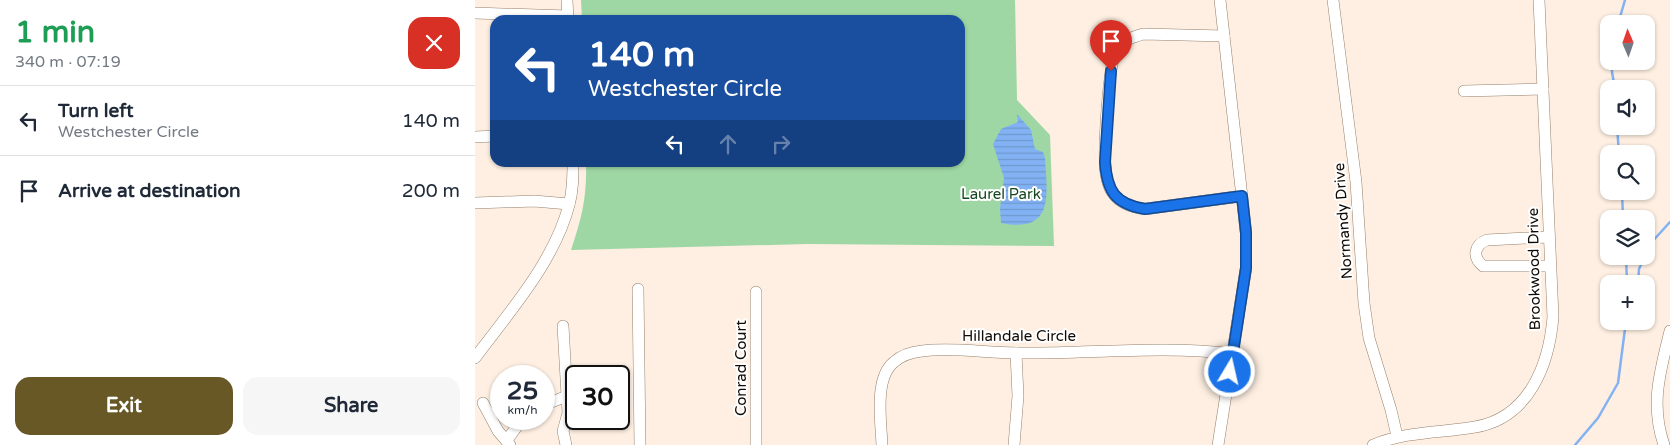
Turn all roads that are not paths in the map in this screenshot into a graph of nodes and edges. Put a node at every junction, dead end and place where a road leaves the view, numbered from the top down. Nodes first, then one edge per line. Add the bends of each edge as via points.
1 (567, 0) edge
2 (1220, 0) edge
3 (1333, 0) edge
4 (1539, 0) edge
5 (475, 13) edge
6 (512, 15) edge
7 (568, 15) edge
8 (1224, 36) junction
9 (1543, 89) junction
10 (1464, 91) dead end
11 (490, 136) edge
12 (475, 137) edge
13 (573, 167) edge
14 (1242, 196) junction
15 (475, 203) edge
16 (569, 204) junction
17 (1549, 237) junction
18 (1550, 266) junction
19 (638, 289) dead end
20 (756, 292) dead end
21 (563, 326) dead end
22 (1670, 331) edge
23 (1016, 353) junction
24 (1233, 354) junction
25 (475, 358) edge
26 (565, 365) edge
27 (483, 403) dead end
28 (565, 424) edge
29 (515, 430) edge
30 (1397, 436) junction
31 (508, 443) edge
32 (566, 445) edge
33 (640, 445) edge
34 (756, 445) edge
35 (882, 445) edge
36 (1014, 445) edge
37 (1218, 445) edge
38 (1373, 445) edge
39 (1664, 445) edge

1 - 7 street
2 - 8 street
3 - 30 street, Normandy Drive via 1356,182 1369,338
4 - 9 street, Brookwood Drive
5 - 6 street
8 - 14 street
8 - 14 street via 1143,34 1131,37 1117,49 1109,84 1106,175 1113,193 1123,203 1145,209
9 - 10 street
9 - 17 street, Brookwood Drive
11 - 12 street
13 - 16 street
14 - 24 street via 1246,268
15 - 16 street via 534,201
16 - 25 street via 561,230 543,265
17 - 18 street, Brookwood Drive
17 - 18 street via 1487,240 1481,242 1475,254 1483,266
18 - 30 street, Brookwood Drive via 1552,335 1544,366 1520,404 1508,414 1476,427
19 - 33 street
20 - 34 street, Conrad Court
21 - 26 street
22 - 39 street via 1659,373 1656,407 1658,429
23 - 24 street, Hillandale Circle via 1180,350
23 - 35 street, Hillandale Circle via 937,350 910,353 899,358 885,372 881,384
23 - 36 street via 1018,396
24 - 37 street
27 - 31 street
28 - 32 street
29 - 31 street
30 - 38 street, Brookwood Drive

